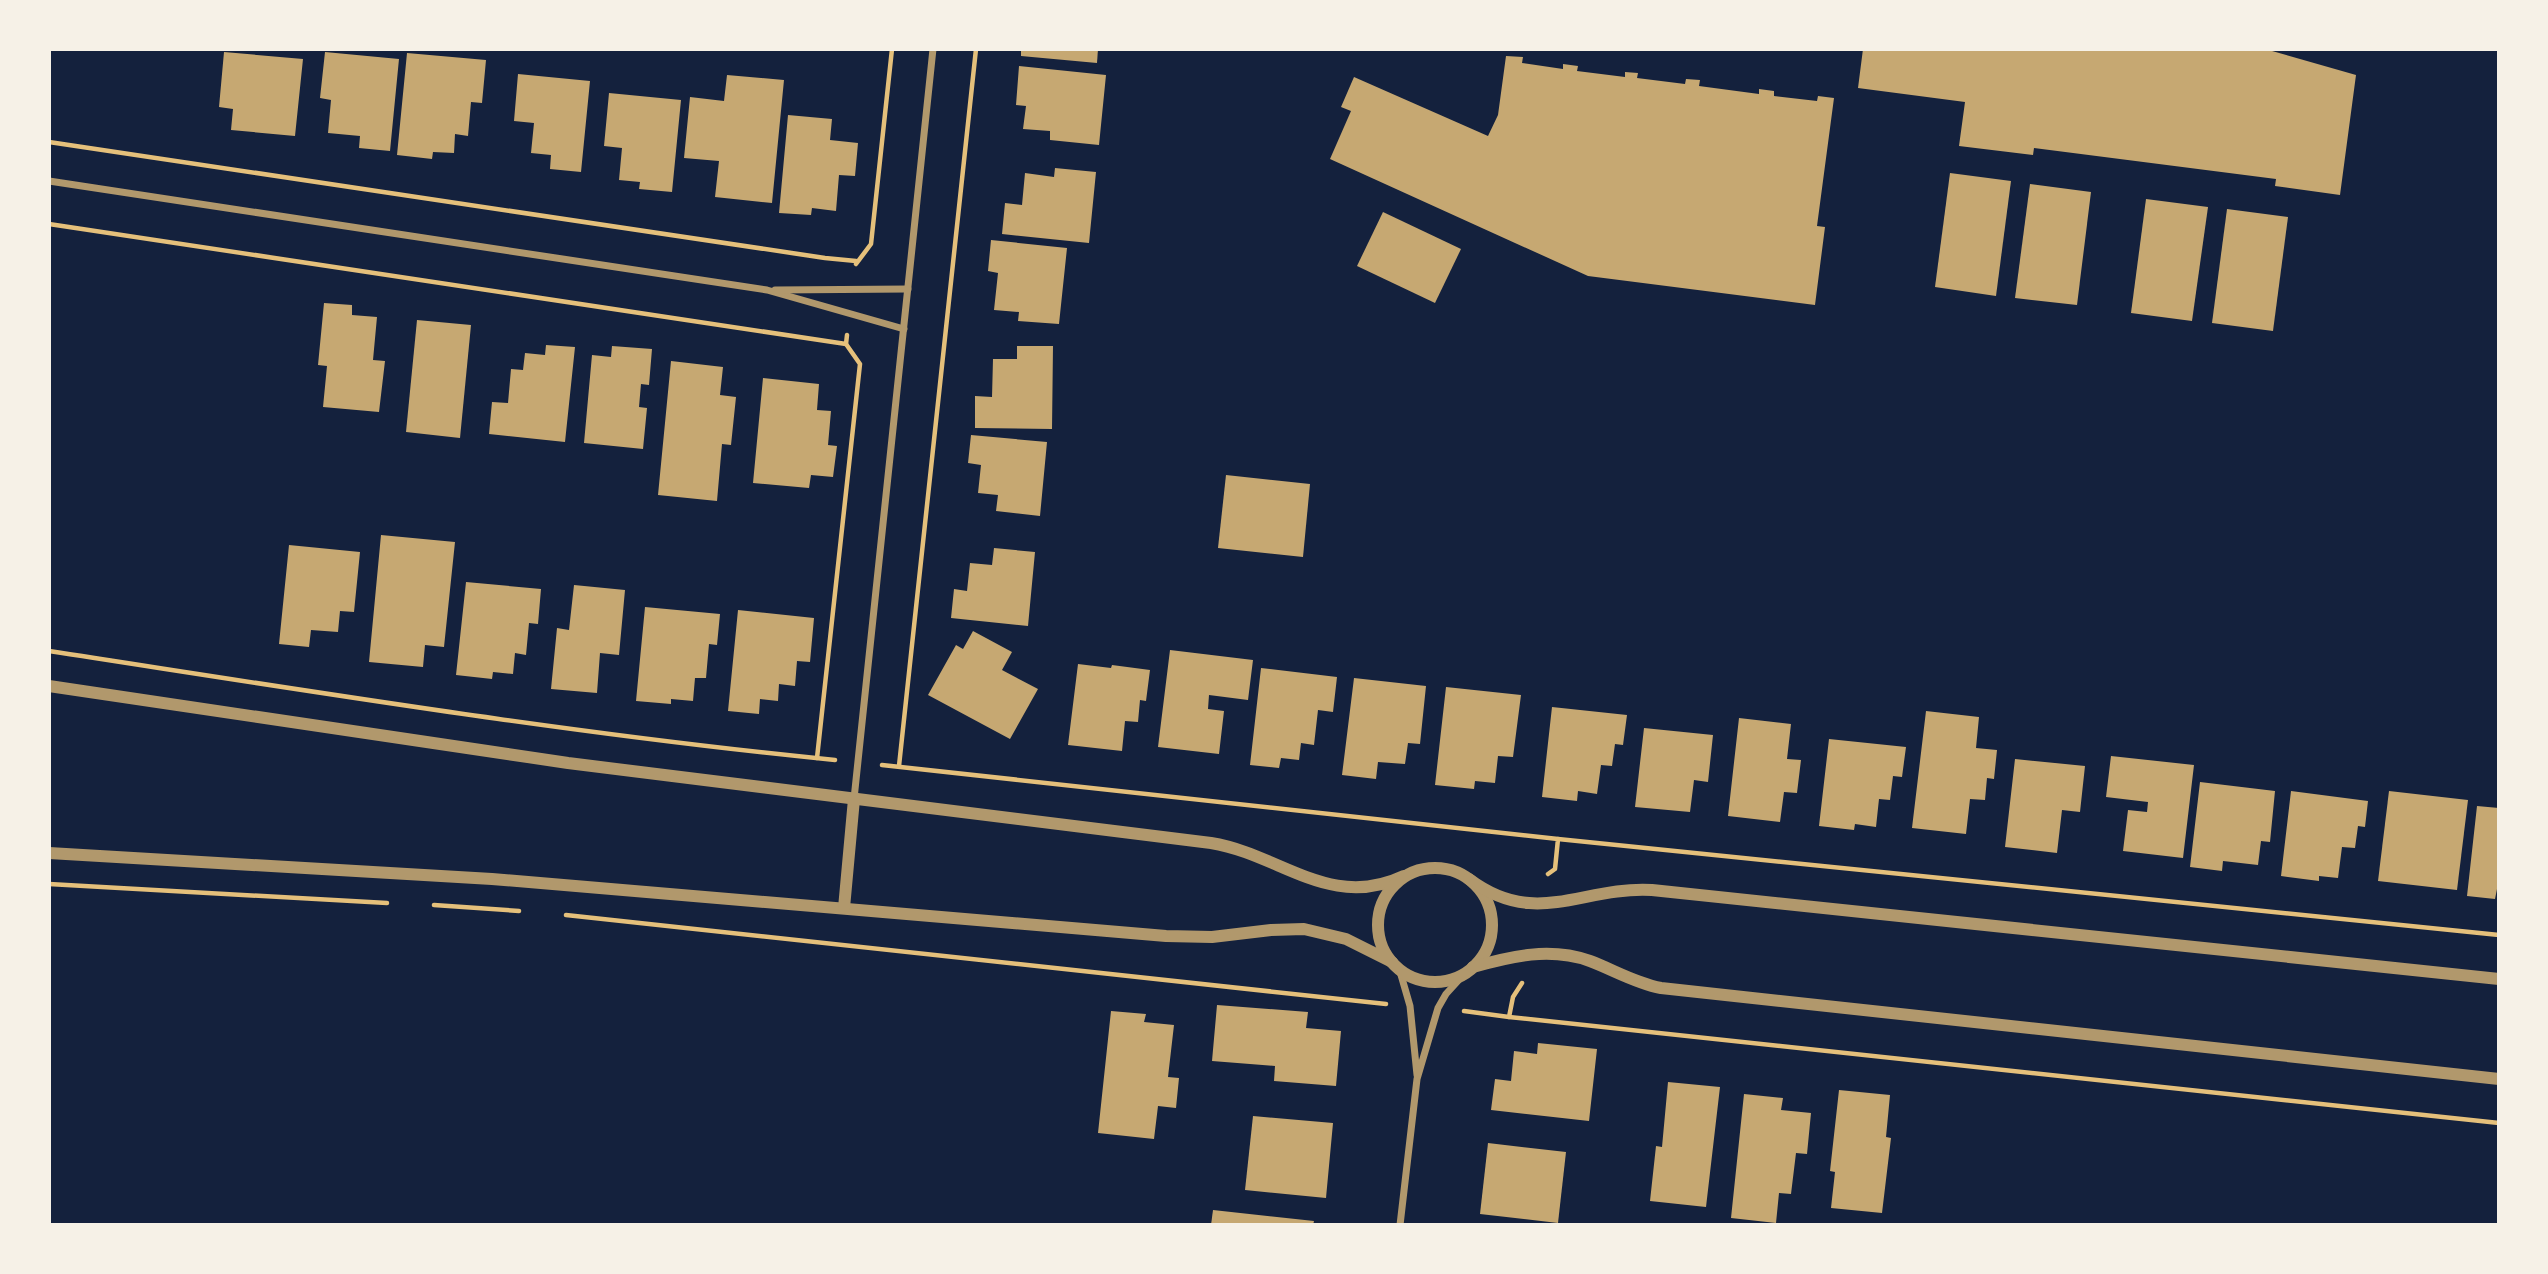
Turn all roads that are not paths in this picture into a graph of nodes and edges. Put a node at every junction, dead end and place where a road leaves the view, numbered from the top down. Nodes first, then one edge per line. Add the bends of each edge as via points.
1 (933, 49) edge
2 (49, 181) edge
3 (908, 289) junction
4 (767, 290) junction
5 (904, 329) junction
6 (49, 686) edge
7 (854, 799) junction
8 (49, 853) edge
9 (1404, 876) junction
10 (1469, 879) junction
11 (844, 908) junction
12 (1395, 965) junction
13 (1470, 970) junction
14 (2499, 979) edge
15 (1417, 1079) junction
16 (2499, 1079) edge
17 (1400, 1225) edge

1 - 3 street
2 - 4 street
3 - 4 street
3 - 5 street
4 - 5 street
5 - 7 street
6 - 7 street via 568,763
7 - 9 street via 1219,844 1336,886 1379,886
7 - 11 street
8 - 11 street via 492,879
9 - 10 street via 1444,868
9 - 12 street via 1385,897 1378,924 1384,951
10 - 13 street via 1485,898 1492,922 1487,947
10 - 14 street via 1488,893 1531,905 1652,890
11 - 12 street via 1166,936 1304,929 1346,939
12 - 13 street via 1432,981
12 - 15 street via 1410,1006
13 - 15 street via 1438,1008
13 - 16 street via 1530,954 1563,954 1661,988
15 - 17 street

